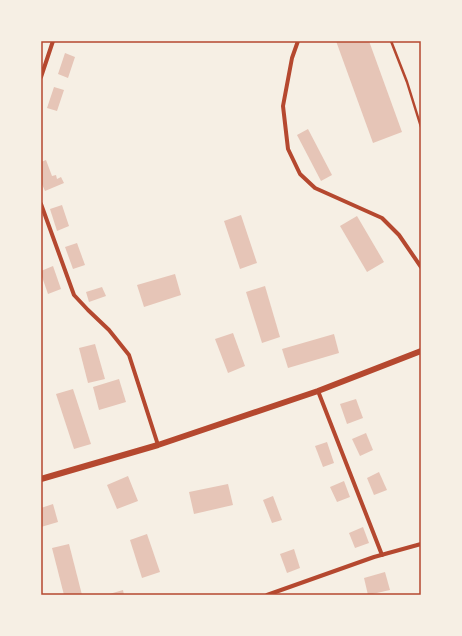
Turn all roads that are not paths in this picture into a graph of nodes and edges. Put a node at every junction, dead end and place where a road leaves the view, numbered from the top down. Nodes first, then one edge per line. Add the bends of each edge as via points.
1 (53, 41) edge
2 (298, 41) edge
3 (392, 41) edge
4 (41, 77) edge
5 (421, 127) edge
6 (41, 204) edge
7 (421, 266) edge
8 (421, 351) edge
9 (318, 391) junction
10 (158, 445) junction
11 (41, 479) edge
12 (421, 544) edge
13 (382, 555) junction
14 (267, 595) edge

1 - 4 street
2 - 7 street via 292,58 283,106 288,149 300,174 315,188 382,218 399,235
3 - 5 lane
6 - 10 street via 74,295 110,330 129,355
8 - 9 street
9 - 10 street
9 - 13 street
10 - 11 street
12 - 13 street
13 - 14 street

